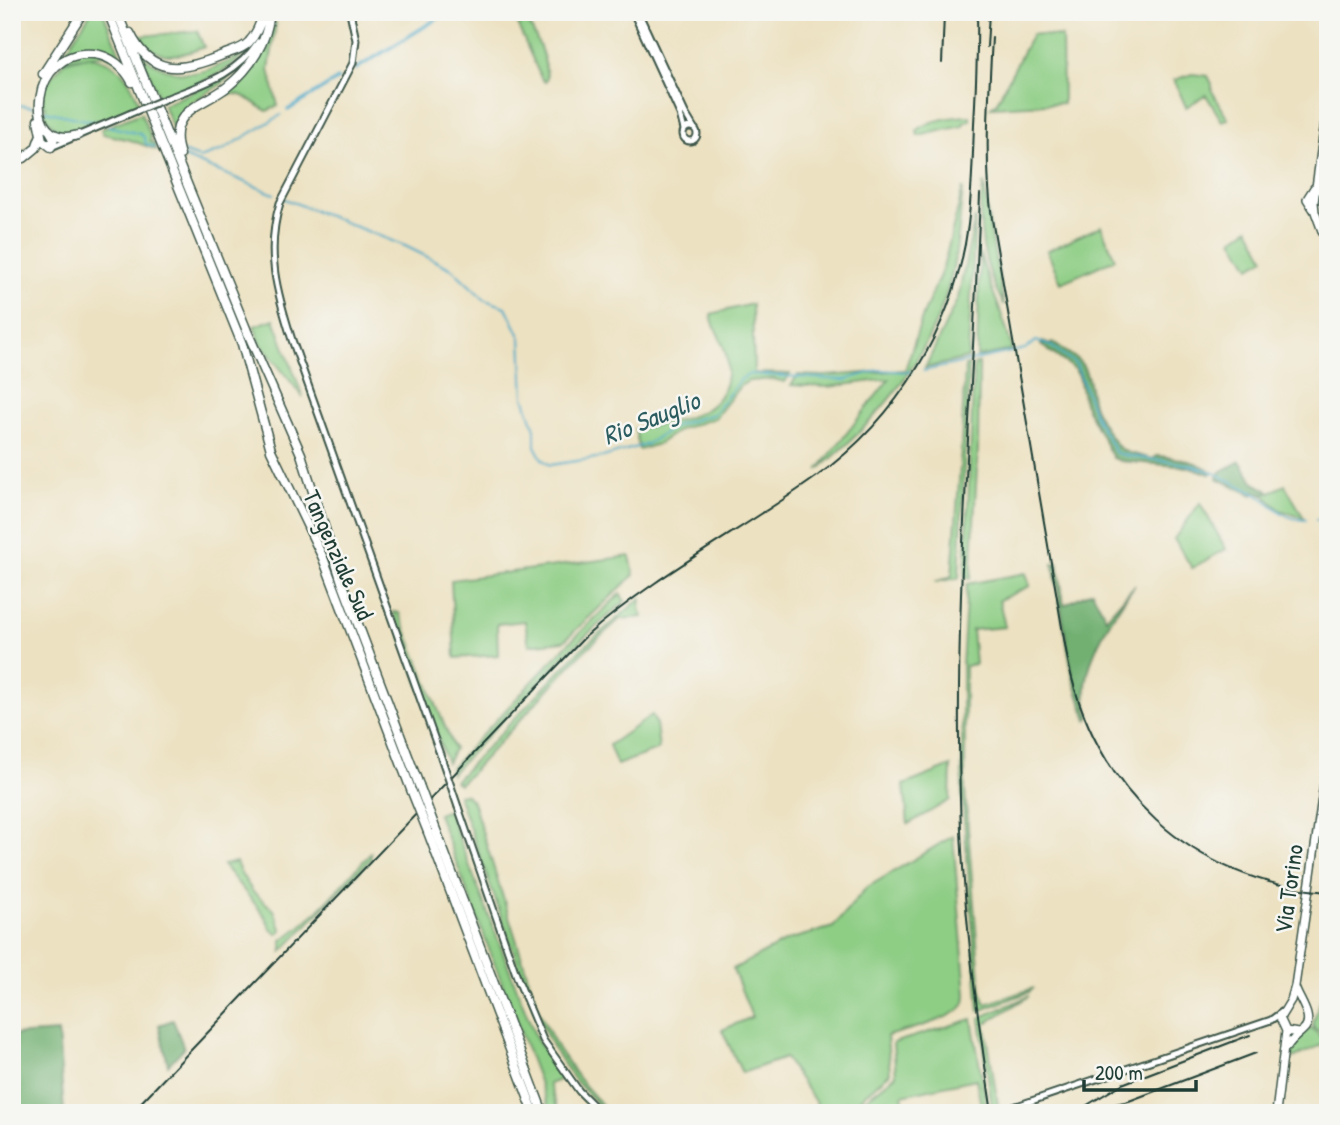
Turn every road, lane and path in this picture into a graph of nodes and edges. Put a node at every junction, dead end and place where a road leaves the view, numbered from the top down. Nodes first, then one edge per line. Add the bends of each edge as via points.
1 (83, 12) edge
2 (108, 12) edge
3 (117, 12) edge
4 (267, 12) edge
5 (351, 12) edge
6 (636, 12) edge
7 (1328, 100) edge
8 (149, 112) junction
9 (694, 128) junction
10 (684, 130) junction
11 (50, 131) junction
12 (41, 134) junction
13 (78, 135) junction
14 (51, 147) junction
15 (24, 158) dead end
16 (185, 178) junction
17 (1328, 247) edge
18 (1328, 756) edge
19 (416, 788) junction
20 (431, 828) junction
21 (1295, 986) junction
22 (1304, 1009) junction
23 (1284, 1010) junction
24 (1271, 1020) junction
25 (1284, 1029) junction
26 (1298, 1033) junction
27 (1286, 1049) junction
28 (999, 1112) edge
29 (534, 1113) edge
30 (543, 1113) edge
31 (601, 1113) edge
32 (1276, 1113) edge

1 - 12 highway via 39,81 36,110
2 - 8 highway, Tangenziale Sud
3 - 4 highway via 147,56 181,68 247,44
3 - 16 highway, Tangenziale Sud
4 - 13 street, bridge via 259,41 237,67
4 - 16 highway via 264,40 246,69 225,89 192,107 182,120 177,142
5 - 31 street, bridge via 356,40 352,62 280,203 273,227 272,264 280,302 519,980 543,1040 579,1091
6 - 9 street
6 - 10 street
7 - 17 main road via 1312,199
8 - 11 highway via 117,63 101,55 79,54 57,65 43,84 40,113
8 - 19 highway, Tangenziale Sud via 242,344 271,450 323,558
9 - 10 street
9 - 10 street via 698,135 692,142 684,139
11 - 13 highway
11 - 14 highway via 54,138
12 - 14 highway
12 - 15 highway via 36,148
13 - 14 street
16 - 19 highway, Tangenziale Sud via 298,444
18 - 21 main road, Via Torino
19 - 20 highway, Tangenziale Sud, bridge
20 - 29 highway, Tangenziale Sud
20 - 30 highway, Tangenziale Sud
21 - 22 main road, Via Torino
21 - 23 main road, Via Torino
22 - 23 main road via 1295,1005
22 - 26 main road via 1308,1024
23 - 24 street
23 - 25 main road via 1280,1018
24 - 25 street
24 - 28 street
25 - 26 main road
25 - 27 main road
26 - 27 main road
27 - 32 main road

